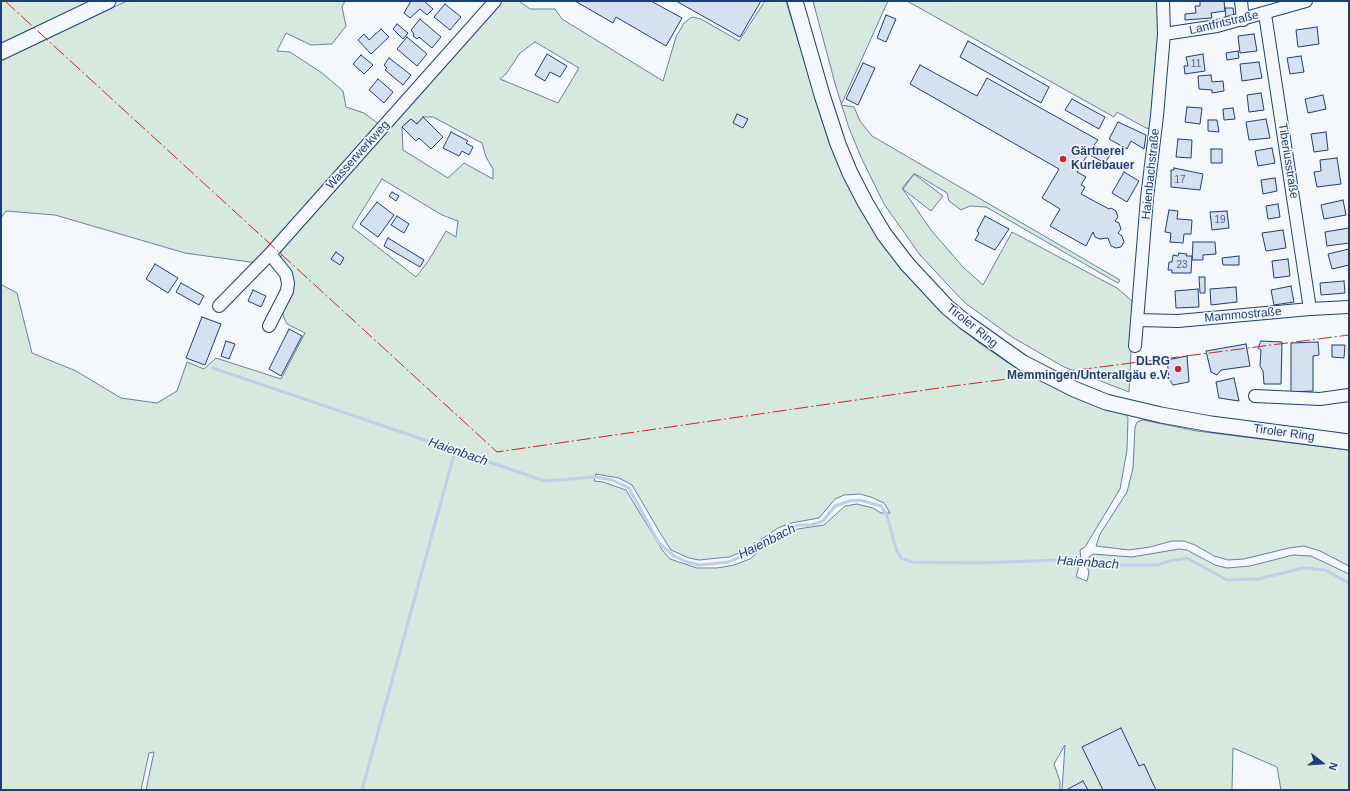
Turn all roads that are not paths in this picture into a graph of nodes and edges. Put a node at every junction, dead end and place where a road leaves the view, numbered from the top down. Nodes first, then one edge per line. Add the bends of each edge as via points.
1 (108, 1) edge
2 (495, 1) edge
3 (795, 1) edge
4 (1163, 1) edge
5 (1241, 1) edge
6 (1300, 2) edge
7 (1265, 14) junction
8 (1242, 20) junction
9 (1164, 34) junction
10 (7, 49) edge
11 (270, 254) junction
12 (219, 306) dead end
13 (1349, 307) edge
14 (1310, 309) junction
15 (1137, 320) junction
16 (269, 326) dead end
17 (1135, 346) dead end
18 (1349, 395) edge
19 (1255, 396) dead end
20 (1349, 442) edge

1 - 10 main road
2 - 11 street, Wasserwerkweg
3 - 20 main road, Tiroler Ring via 822,95 850,173 862,196 898,253 947,307 965,322 1023,363 1106,402 1211,424
4 - 9 street, Haienbachstraße
5 - 8 street
6 - 7 street, Lantfritstraße
7 - 8 street, Lantfritstraße
7 - 14 street, Tiberiusstraße
8 - 9 street, Lantfritstraße
9 - 15 street, Haienbachstraße
11 - 12 street, Wasserwerkweg
11 - 16 street via 286,274 288,283 287,291
13 - 14 street, Mammostraße
14 - 15 street, Mammostraße via 1178,321
15 - 17 street, Haienbachstraße
18 - 19 street via 1320,399

